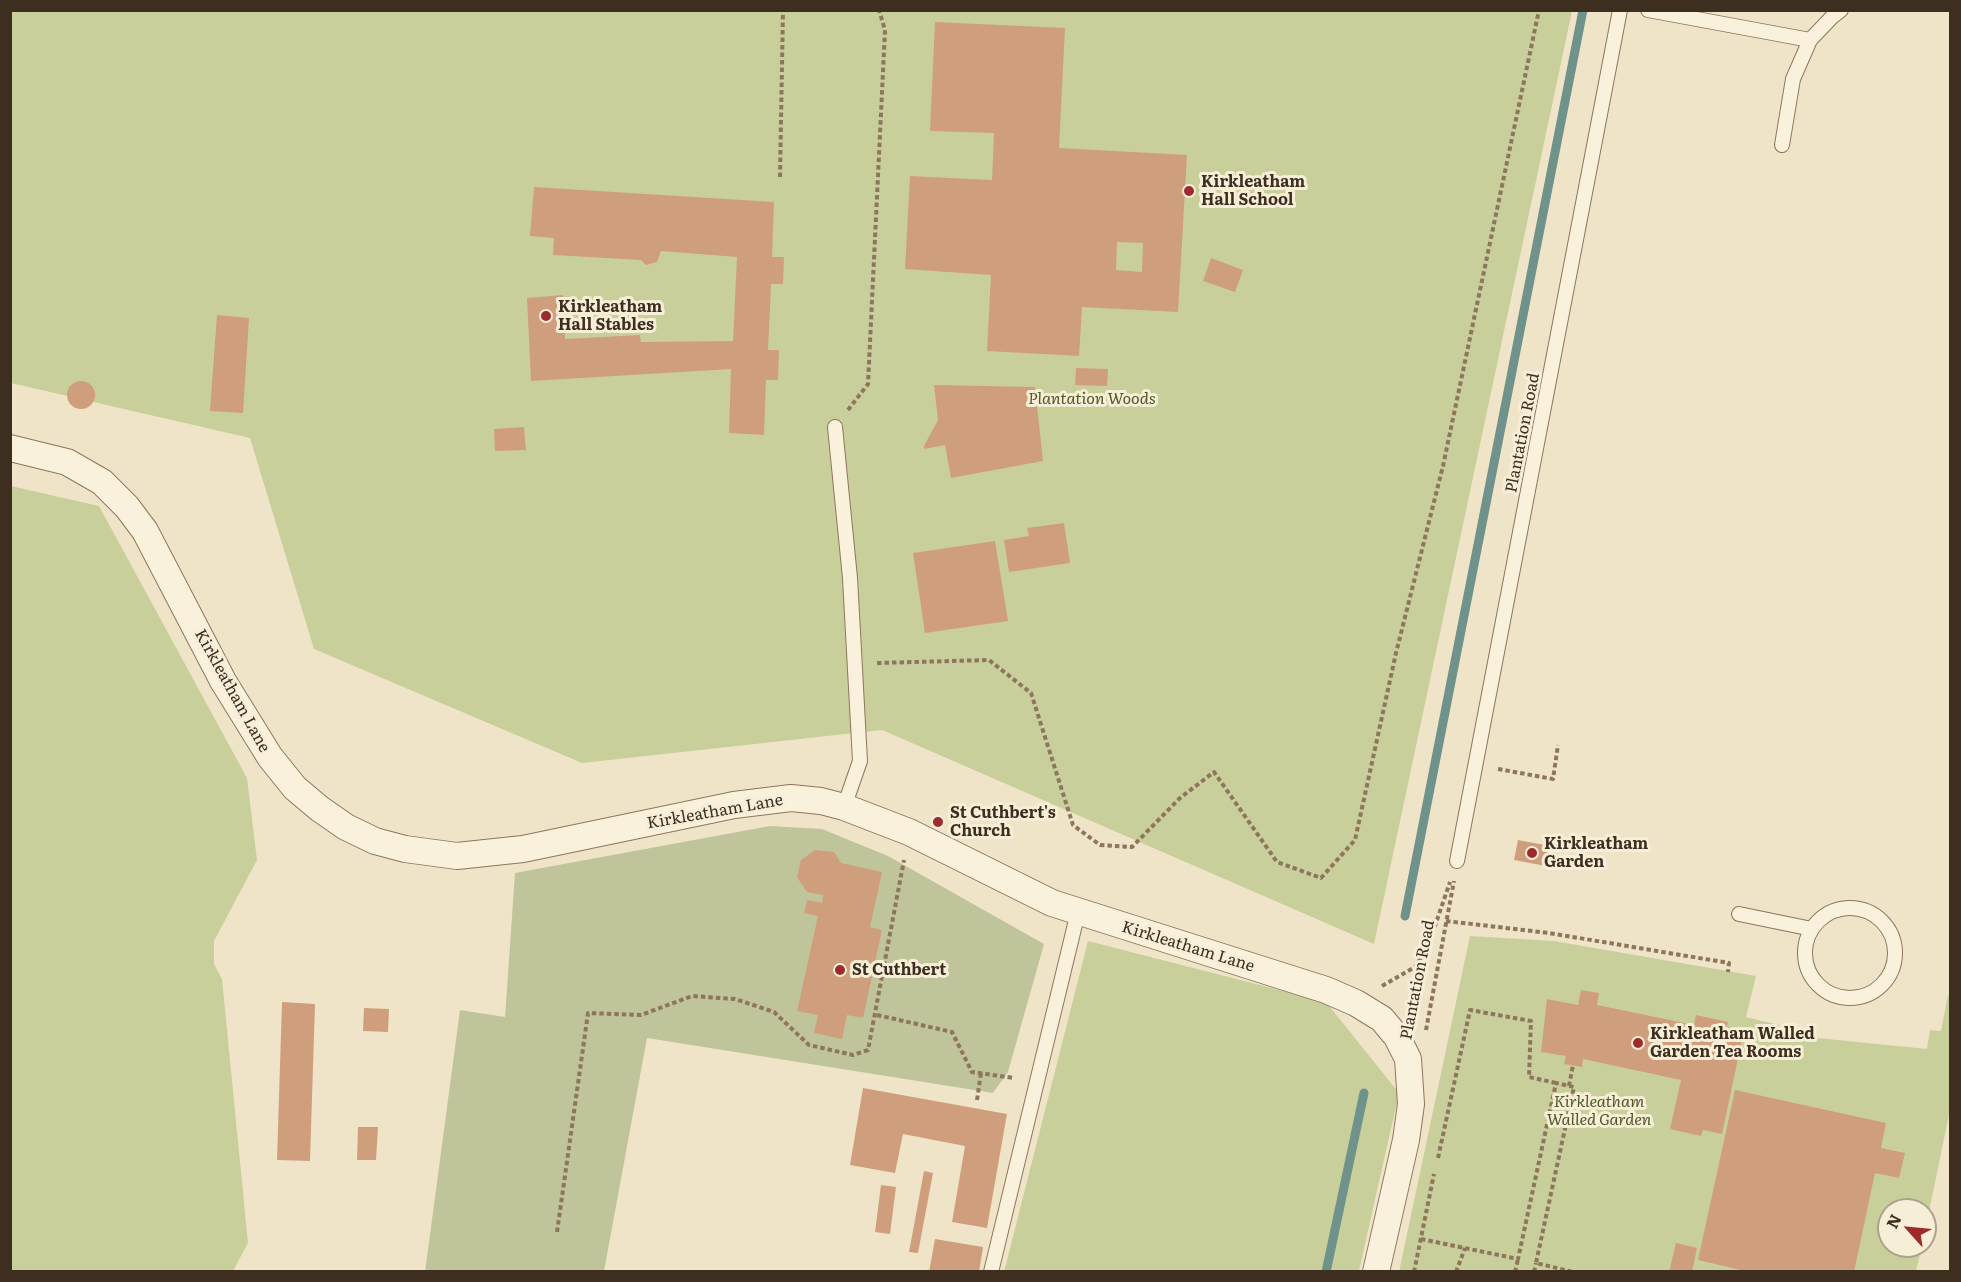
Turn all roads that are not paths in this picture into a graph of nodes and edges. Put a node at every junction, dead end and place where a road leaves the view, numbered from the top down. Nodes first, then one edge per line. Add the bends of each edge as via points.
1 (1620, 10) edge
2 (1648, 10) edge
3 (1841, 10) edge
4 (1810, 40) junction
5 (1782, 145) dead end
6 (835, 427) road end
7 (10, 448) edge
8 (844, 807) junction
9 (1457, 861) road end
10 (1078, 912) junction
11 (1739, 914) dead end
12 (1812, 929) junction
13 (991, 1272) edge
14 (1376, 1272) edge

1 - 9 lane, Plantation Road
2 - 4 lane
3 - 4 lane
4 - 5 lane via 1793,79
6 - 8 lane via 860,761
7 - 8 street, Kirkleatham Lane via 67,462 102,482 127,507 145,531 223,681 270,757 295,788 320,809 375,841 457,856 523,849 734,805 790,798
8 - 10 street, Kirkleatham Lane via 909,832
10 - 13 lane
10 - 14 street, Kirkleatham Lane via 1326,990 1382,1019 1397,1037 1408,1059 1411,1104
11 - 12 lane
12 - 12 lane via 1834,911 1862,910 1875,916 1893,938 1893,966 1886,980 1862,997 1831,994 1818,985 1805,958

